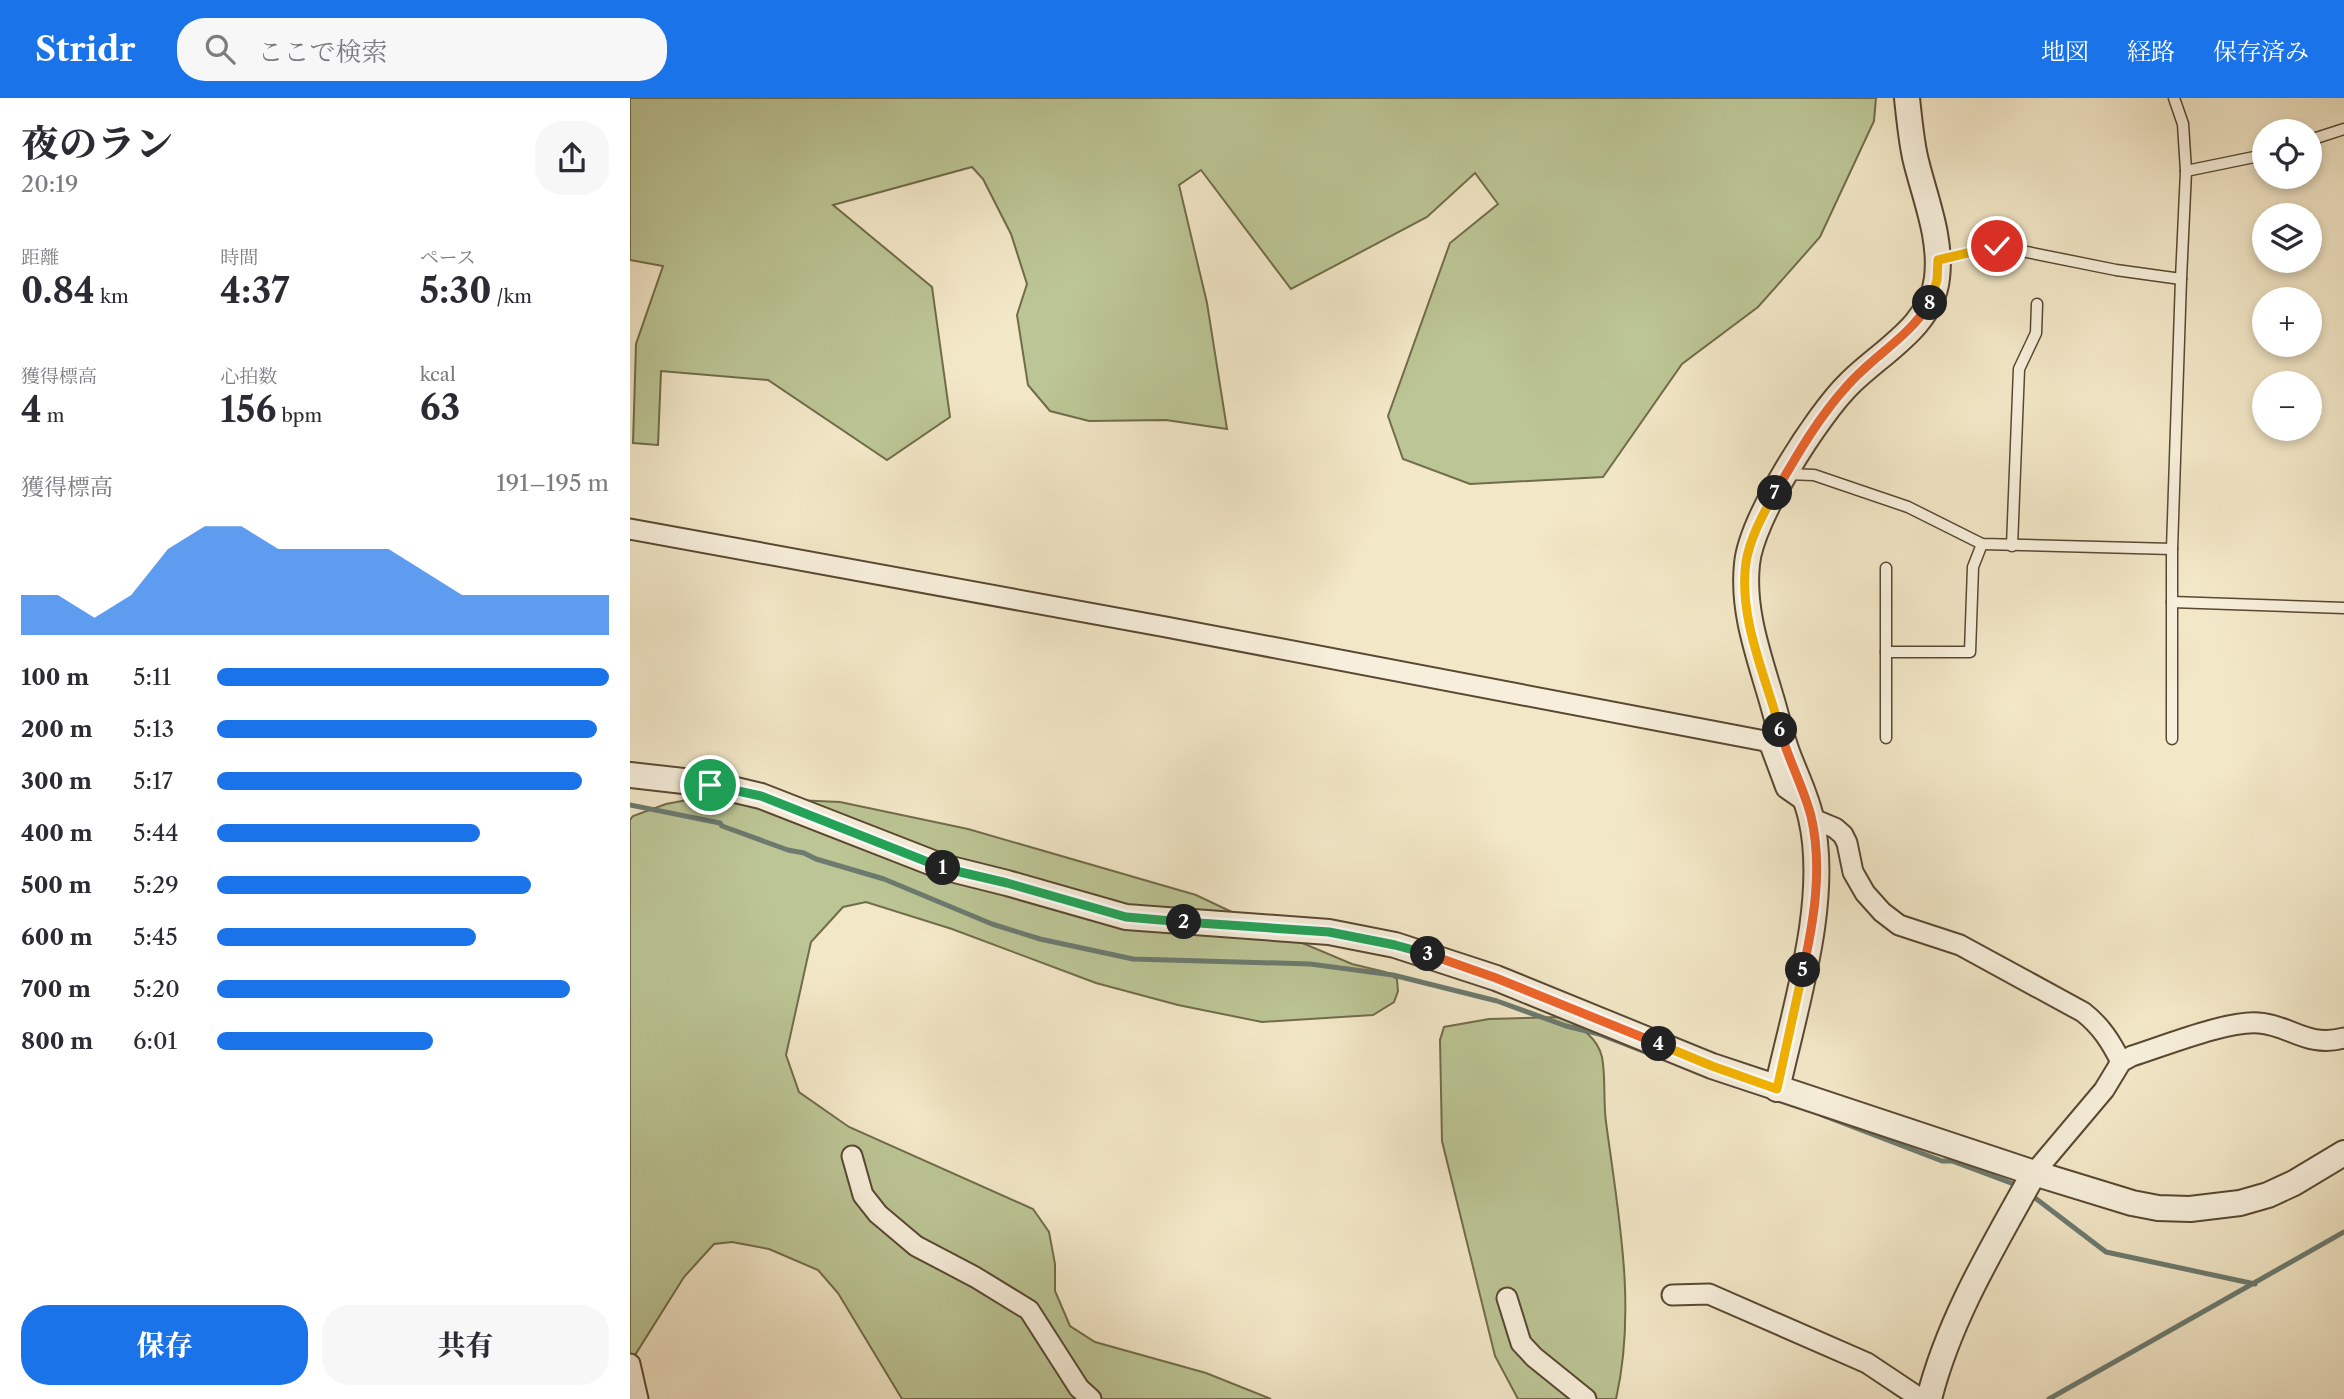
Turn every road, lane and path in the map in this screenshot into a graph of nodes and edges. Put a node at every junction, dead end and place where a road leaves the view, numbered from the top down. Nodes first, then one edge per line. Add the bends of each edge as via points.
1 (1907, 98) edge
2 (2174, 98) edge
3 (2344, 129) edge
4 (2322, 136) edge
5 (2252, 158) edge
6 (2186, 172) junction
7 (1938, 260) junction
8 (2182, 279) junction
9 (2037, 304) dead end
10 (1786, 474) junction
11 (630, 529) edge
12 (1982, 544) junction
13 (2012, 546) junction
14 (2172, 549) junction
15 (1886, 568) dead end
16 (2172, 602) junction
17 (2344, 608) edge
18 (1886, 652) junction
19 (1886, 738) dead end
20 (2172, 739) dead end
21 (630, 775) edge
22 (1809, 810) junction
23 (2344, 1038) edge
24 (2121, 1062) junction
25 (1777, 1089) junction
26 (2344, 1153) edge
27 (852, 1156) dead end
28 (2034, 1173) junction
29 (1672, 1295) dead end
30 (1507, 1298) dead end
31 (630, 1364) edge
32 (638, 1399) edge
33 (1091, 1399) edge
34 (1586, 1399) edge
35 (1922, 1399) edge
36 (1930, 1399) edge

1 - 7 street via 1914,155
2 - 6 lane via 2183,124
3 - 4 lane
5 - 6 lane
6 - 8 lane
7 - 8 lane via 1997,246
7 - 10 street via 1932,300 1922,316 1848,384 1818,420
8 - 14 lane
9 - 13 lane via 2036,333 2019,369
10 - 12 lane via 1814,475 1908,507
10 - 22 street via 1760,519 1746,562 1746,603 1786,749
11 - 22 street via 1765,741 1786,788
12 - 13 lane
12 - 18 lane via 1973,567 1970,652
13 - 14 lane
14 - 16 lane
15 - 18 lane
16 - 17 lane
16 - 20 lane
18 - 19 lane
21 - 25 street via 761,796 943,867 1126,917 1329,932 1395,945 1496,978
22 - 24 street via 1843,835 1853,872 1882,912 1899,925 1960,945 2083,1012 2108,1038
22 - 25 street via 1818,882
23 - 24 street via 2311,1039 2270,1025 2238,1023
24 - 28 street via 2104,1090
25 - 28 street
26 - 28 street via 2267,1195 2190,1209 2132,1203
27 - 33 street via 863,1195 878,1213 916,1246 1029,1310 1079,1388
28 - 36 street via 1955,1327
29 - 35 street via 1709,1294 1867,1363
30 - 34 street via 1521,1343
31 - 32 street

